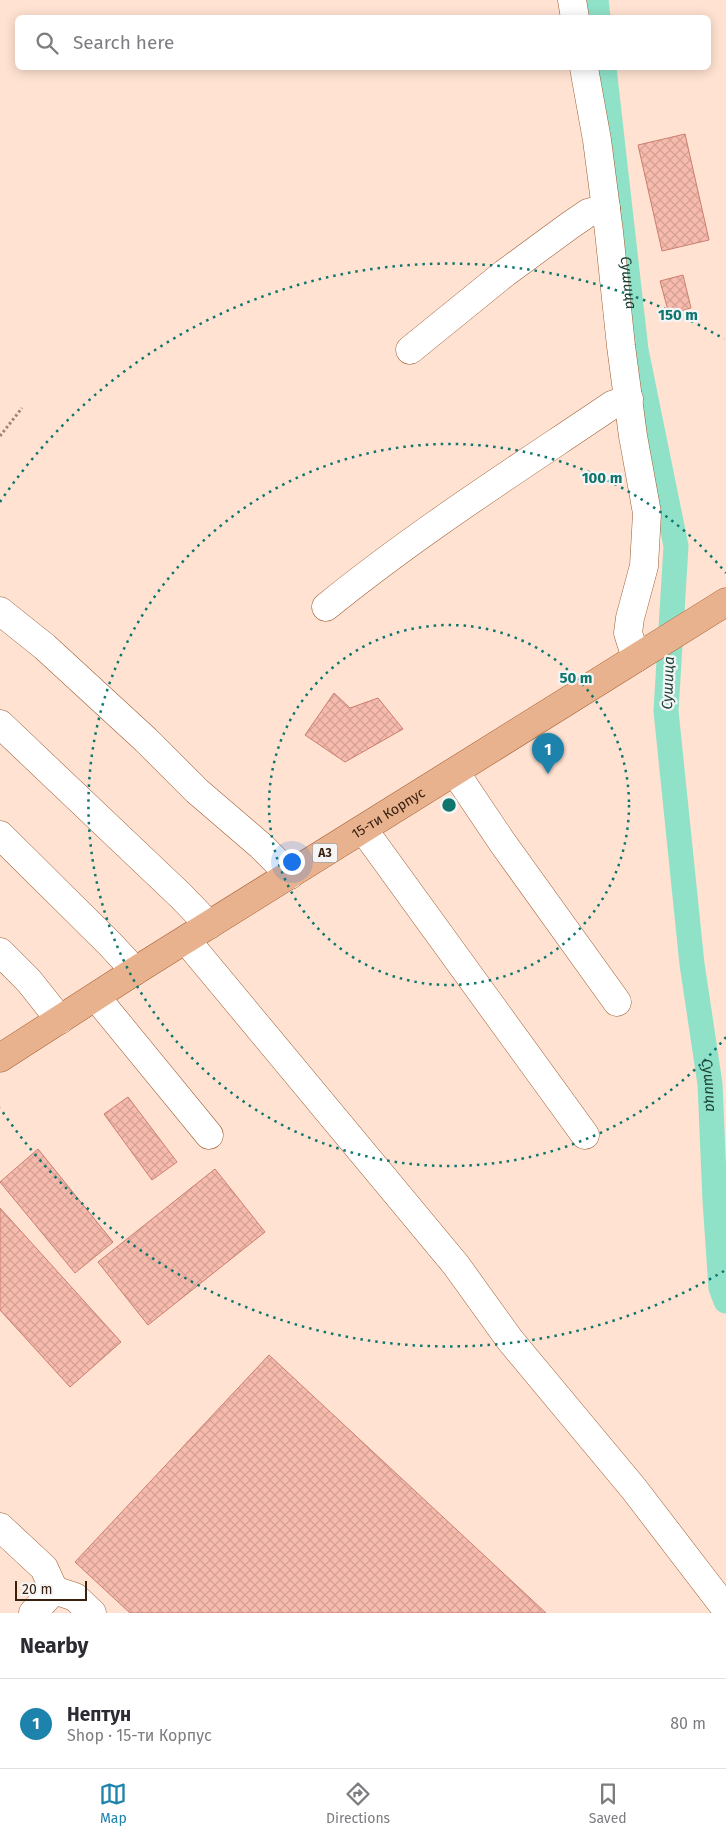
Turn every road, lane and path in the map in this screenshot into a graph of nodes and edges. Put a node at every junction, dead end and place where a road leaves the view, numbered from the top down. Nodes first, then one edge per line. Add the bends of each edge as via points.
1 (572, 0) edge
2 (574, 15) edge
3 (584, 70) edge
4 (606, 208) junction
5 (410, 350) dead end
6 (629, 399) junction
7 (22, 408) dead end
8 (0, 436) edge
9 (726, 602) edge
10 (326, 607) dead end
11 (0, 611) edge
12 (643, 654) junction
13 (0, 724) edge
14 (455, 772) junction
15 (362, 829) junction
16 (0, 835) edge
17 (290, 875) junction
18 (209, 926) junction
19 (186, 940) junction
20 (0, 952) edge
21 (135, 971) junction
22 (96, 997) junction
23 (617, 1002) dead end
24 (60, 1020) junction
25 (0, 1058) edge
26 (209, 1135) dead end
27 (585, 1135) dead end
28 (0, 1527) edge
29 (54, 1590) junction
30 (726, 1608) edge
31 (33, 1613) edge
32 (92, 1613) edge

1 - 2 street
3 - 4 street
4 - 5 street via 588,213 561,232
4 - 6 street
6 - 10 street via 612,405 437,523
6 - 12 street via 647,513 644,566 628,633
7 - 8 path
9 - 12 main road, 15-ти Корпус / A3
11 - 17 street via 45,646
12 - 14 main road, 15-ти Корпус / A3
13 - 18 street
14 - 15 main road, 15-ти Корпус / A3
14 - 23 street
15 - 17 main road, 15-ти Корпус / A3
15 - 27 street
16 - 21 street
17 - 18 main road, 15-ти Корпус / A3
18 - 19 main road, 15-ти Корпус / A3
19 - 21 main road, 15-ти Корпус / A3
19 - 30 street via 456,1265 510,1340 634,1489
20 - 24 street via 29,981
21 - 22 main road, 15-ти Корпус / A3
22 - 24 main road, 15-ти Корпус / A3
22 - 26 street
24 - 25 main road, 15-ти Корпус / A3
28 - 29 street via 44,1568
29 - 31 street
29 - 32 street via 75,1597

